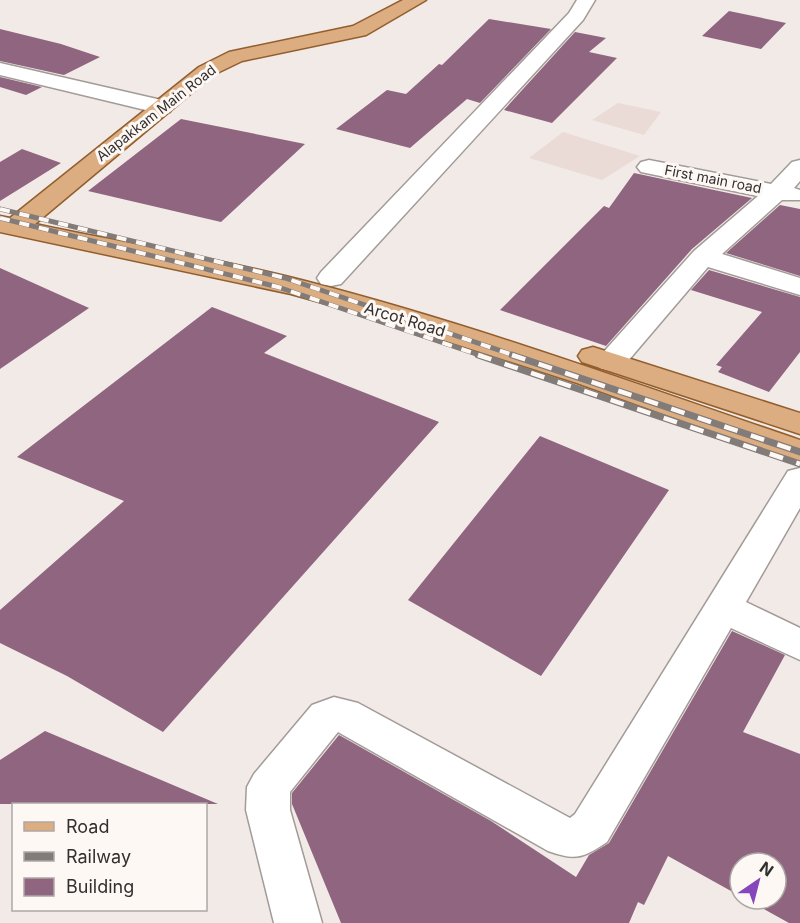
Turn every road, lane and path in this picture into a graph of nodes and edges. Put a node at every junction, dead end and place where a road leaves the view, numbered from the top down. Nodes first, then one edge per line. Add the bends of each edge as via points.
1 (394, 0) edge
2 (417, 0) edge
3 (586, 0) edge
4 (0, 69) edge
5 (151, 105) junction
6 (649, 167) dead end
7 (800, 167) edge
8 (789, 194) edge
9 (11, 213) edge
10 (703, 257) junction
11 (331, 278) junction
12 (800, 286) edge
13 (611, 362) junction
14 (800, 424) edge
15 (800, 453) edge
16 (800, 479) edge
17 (723, 607) junction
18 (800, 645) edge
19 (298, 923) edge

1 - 5 main road, Alapakkam Main Road via 338,28 215,51 197,60
2 - 5 main road, Alapakkam Main Road via 359,31 236,56
3 - 11 street via 568,25
4 - 5 street
5 - 9 main road, Alapakkam Main Road
6 - 8 street, First main road
7 - 8 street
8 - 10 street, First main road
9 - 11 main road, Arcot Road
9 - 15 main road, Arcot Road via 372,308 588,377
10 - 12 street
10 - 13 street, First main road
11 - 13 main road, Arcot Road
13 - 14 main road, Arcot Road
16 - 17 street
17 - 18 street
17 - 19 street via 591,828 574,839 344,715 326,717 280,770 267,795

